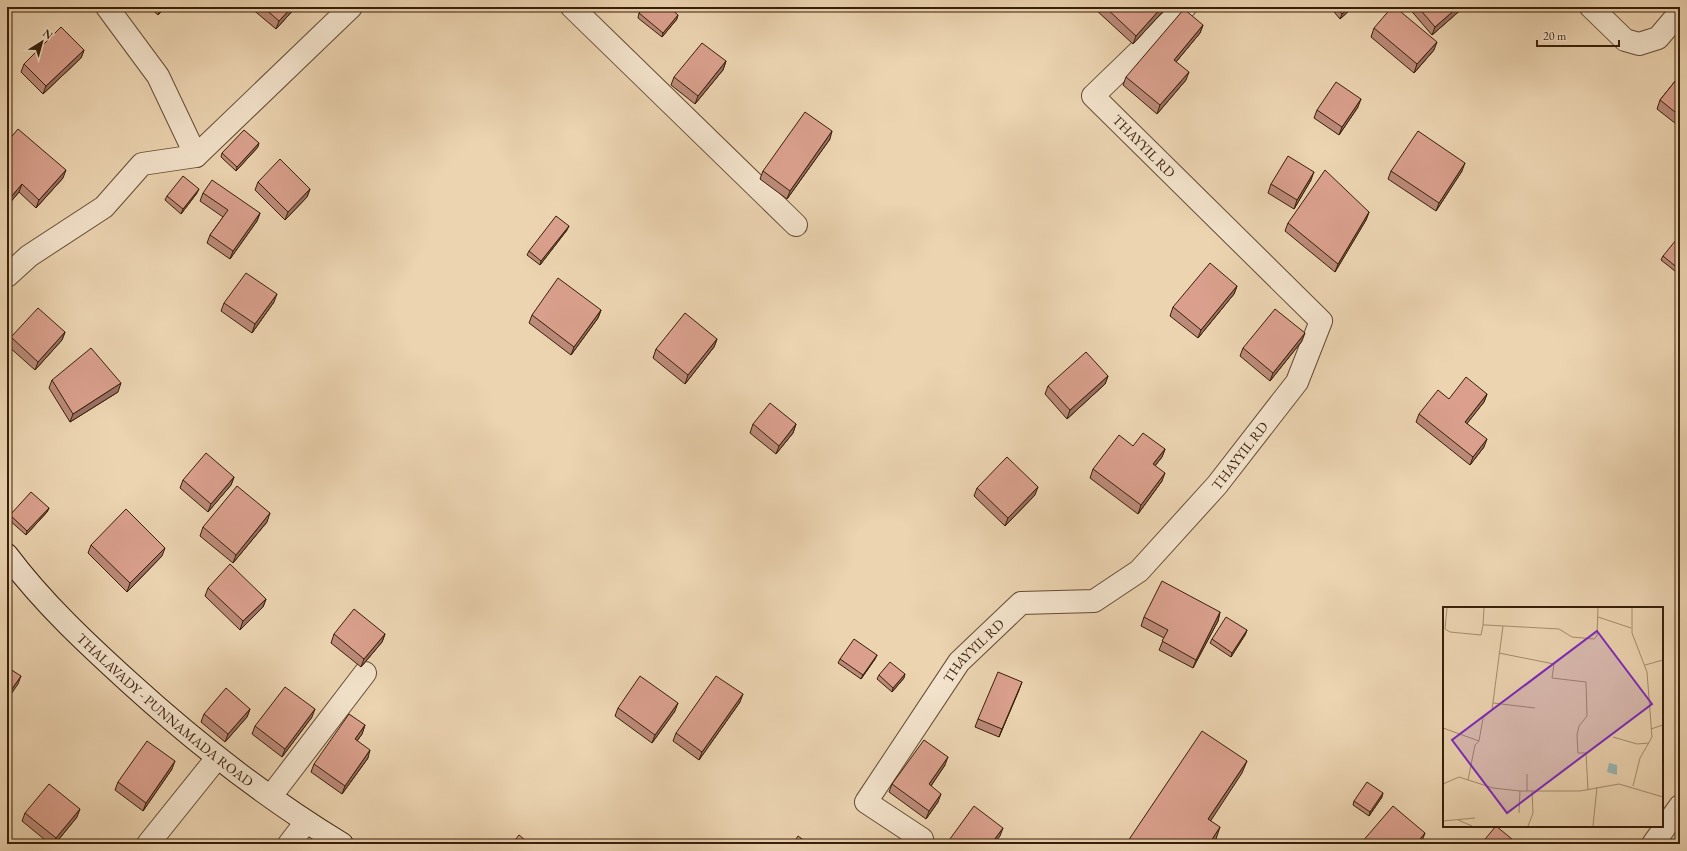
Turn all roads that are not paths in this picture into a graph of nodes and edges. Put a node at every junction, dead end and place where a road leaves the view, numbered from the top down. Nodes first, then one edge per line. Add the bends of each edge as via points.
1 (107, 7) edge
2 (351, 7) edge
3 (572, 7) edge
4 (1185, 7) edge
5 (1591, 7) edge
6 (1680, 12) edge
7 (196, 156) junction
8 (796, 225) dead end
9 (7, 276) edge
10 (7, 555) edge
11 (366, 673) dead end
12 (217, 758) junction
13 (270, 796) junction
14 (1680, 806) edge
15 (306, 822) junction
16 (148, 844) edge
17 (288, 844) edge
18 (342, 844) edge
19 (919, 844) edge
20 (1653, 844) edge

1 - 7 street via 158,76
2 - 7 street
3 - 8 street
4 - 19 street, THAYYIL RD via 1093,96 1321,321 1297,382 1217,486 1139,571 1094,601 1021,603 959,662 866,802 922,839
5 - 6 street via 1625,40 1639,44 1658,38
7 - 9 street via 142,164 104,207 29,256
10 - 12 street, THALAVADY - PUNNAMADA ROAD via 29,584 87,644
11 - 13 street
12 - 13 street, THALAVADY - PUNNAMADA ROAD
12 - 16 street
13 - 15 street, THALAVADY - PUNNAMADA ROAD
14 - 20 street
15 - 17 street
15 - 18 street, THALAVADY - PUNNAMADA ROAD

